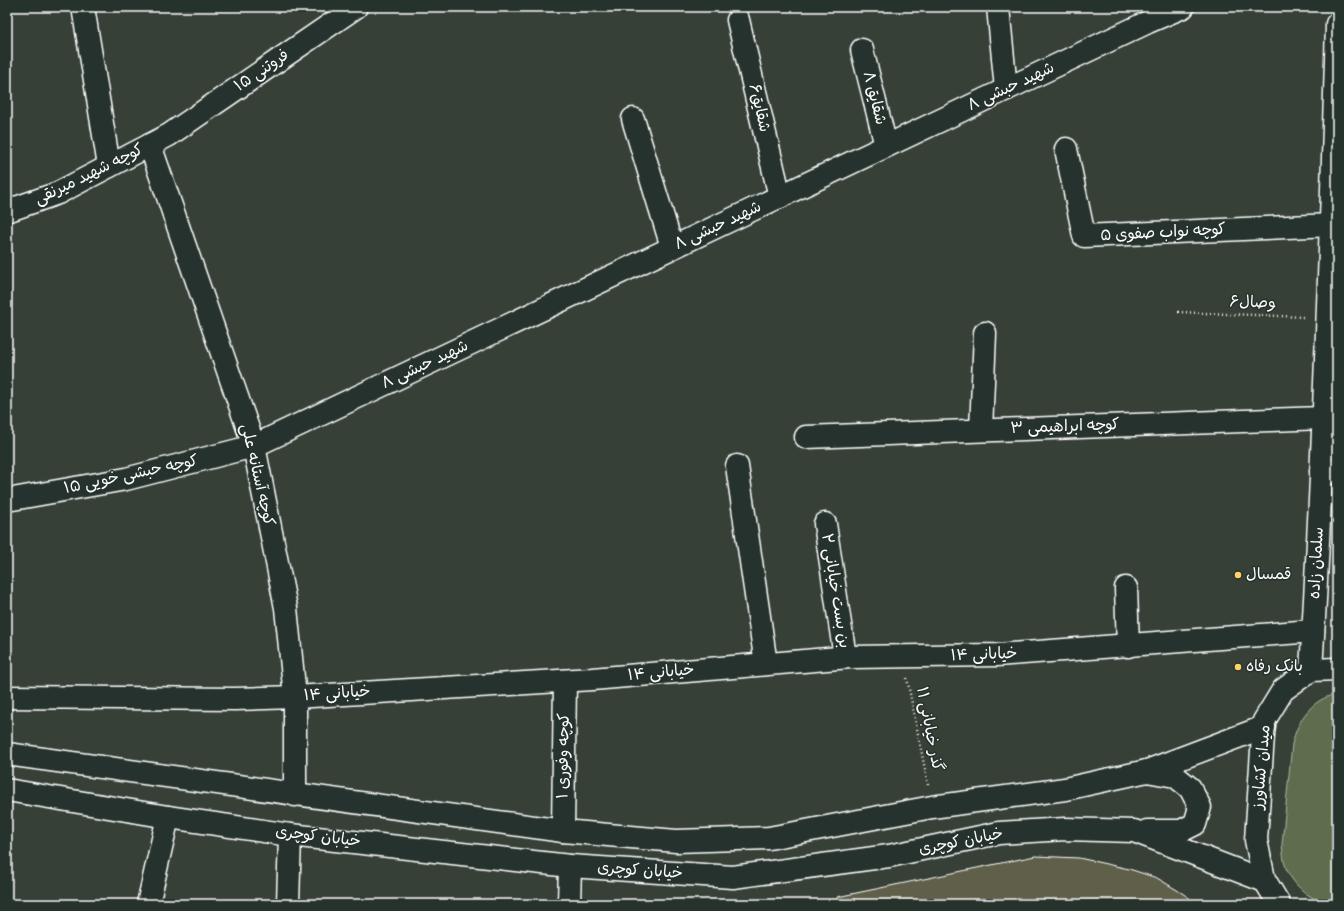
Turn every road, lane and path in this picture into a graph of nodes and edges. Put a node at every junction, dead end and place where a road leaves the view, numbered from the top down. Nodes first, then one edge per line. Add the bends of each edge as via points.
1 (83, 7) edge
2 (356, 7) edge
3 (998, 7) edge
4 (1183, 7) edge
5 (738, 20) dead end
6 (1337, 24) edge
7 (862, 50) dead end
8 (1006, 89) junction
9 (633, 119) dead end
10 (169, 134) joint
11 (150, 145) junction
12 (886, 146) junction
13 (1066, 150) dead end
14 (109, 166) junction
15 (780, 197) junction
16 (7, 211) edge
17 (1332, 225) junction
18 (672, 247) junction
19 (1334, 255) edge
20 (1178, 312) dead end
21 (1328, 318) junction
22 (985, 333) dead end
23 (1323, 418) junction
24 (981, 430) junction
25 (806, 437) dead end
26 (254, 446) junction
27 (737, 466) dead end
28 (1329, 471) edge
29 (7, 500) edge
30 (825, 524) dead end
31 (1126, 588) dead end
32 (1313, 631) junction
33 (1128, 646) junction
34 (902, 656) junction
35 (845, 657) junction
36 (766, 664) junction
37 (1337, 669) edge
38 (1311, 670) junction
39 (565, 681) junction
40 (7, 697) edge
41 (295, 697) junction
42 (1264, 727) junction
43 (7, 754) edge
44 (1147, 771) junction
45 (7, 790) edge
46 (295, 795) junction
47 (932, 807) junction
48 (168, 816) junction
49 (563, 832) junction
50 (1134, 832) junction
51 (290, 835) junction
52 (570, 866) junction
53 (1265, 881) junction
54 (148, 904) edge
55 (288, 904) edge
56 (569, 904) edge
57 (1279, 904) edge

1 - 14 street
2 - 10 street, فروتنی ۱۵
3 - 8 street
4 - 8 street, شهید حبشی ۸
5 - 15 street, شقایق۶
6 - 17 street, سلمان زاده
7 - 12 street, شقایق ۸
8 - 12 street, شهید حبشی ۸
9 - 18 street
10 - 11 street, کوچه شهید میرنقی
11 - 14 street, کوچه شهید میرنقی
11 - 26 street, کوچه آستانه علی
12 - 15 street, شهید حبشی ۸
13 - 17 street, کوچه نواب صفوی ۵ via 1084,236
14 - 16 street, کوچه شهید میرنقی via 58,193
15 - 18 street, شهید حبشی ۸
17 - 19 street, سلمان زاده
18 - 26 street, شهید حبشی ۸
19 - 21 street, سلمان زاده
20 - 21 path, وصال۶
21 - 23 street, سلمان زاده
22 - 24 street
23 - 24 street, کوچه ابراهیمی ۳
23 - 28 street, سلمان زاده
24 - 25 street, کوچه ابراهیمی ۳
26 - 29 street, کوچه حبشی خویی ۱۵ via 126,479
26 - 41 street, کوچه آستانه علی via 286,608
27 - 36 street
28 - 32 street, سلمان زاده
30 - 35 street, بن بست خیابانی ۲
31 - 33 street
32 - 33 street, خیابانی ۱۴
32 - 38 street, سلمان زاده
33 - 34 street, خیابانی ۱۴ via 998,655
34 - 35 street, خیابانی ۱۴
34 - 47 path, گذر خیابانی ۱۱
35 - 36 street, خیابانی ۱۴
36 - 39 street, خیابانی ۱۴
37 - 38 street
38 - 42 street, میدان کشاورز via 1283,690 1264,721
39 - 41 street, خیابانی ۱۴
39 - 49 street, کوچه وفوری ۱
40 - 41 street, خیابانی ۱۴
41 - 46 street, کوچه آستانه علی
42 - 44 street, خیابان کوچری
42 - 53 street, میدان کشاورز via 1256,840
43 - 46 street, خیابان کوچری
44 - 47 street, خیابان کوچری via 1065,789
44 - 50 street via 1175,776 1190,788 1200,807 1195,824 1180,831
45 - 48 street, خیابان کوچری
46 - 49 street, خیابان کوچری
47 - 49 street, خیابان کوچری via 769,838 676,840
48 - 51 street, خیابان کوچری
48 - 54 street
50 - 52 street, خیابان کوچری via 1065,829 999,833 889,856 733,878
50 - 53 street, خیابان کوچری
51 - 52 street, خیابان کوچری
51 - 55 street
52 - 56 street
53 - 57 street, میدان کشاورز

